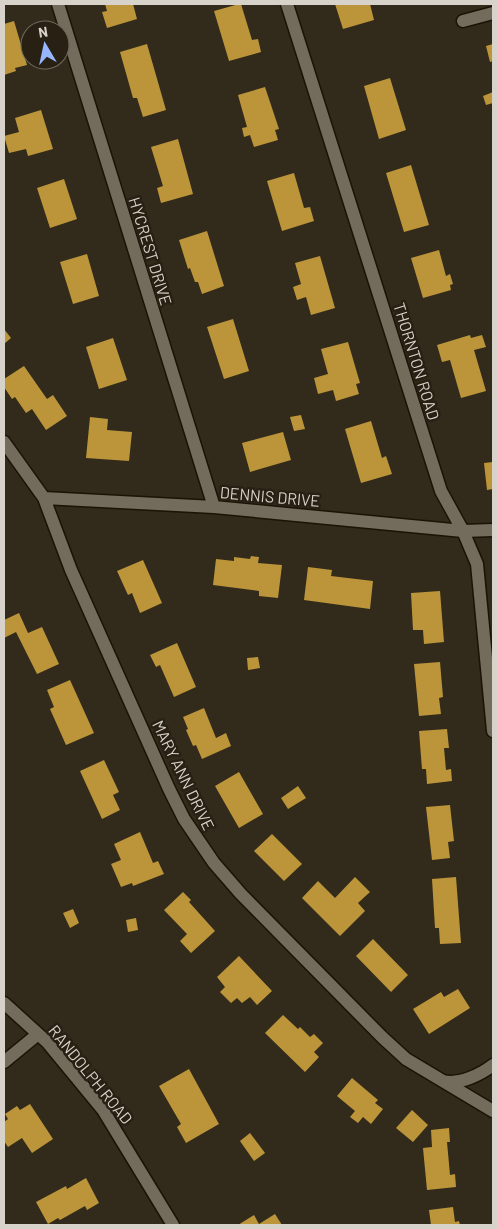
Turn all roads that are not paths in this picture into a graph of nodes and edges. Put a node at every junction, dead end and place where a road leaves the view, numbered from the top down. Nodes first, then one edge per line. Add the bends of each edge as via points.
1 (58, 4) edge
2 (287, 4) edge
3 (493, 13) edge
4 (463, 21) dead end
5 (4, 442) edge
6 (44, 498) junction
7 (214, 507) junction
8 (493, 530) edge
9 (463, 531) junction
10 (493, 731) edge
11 (4, 1003) edge
12 (38, 1034) junction
13 (4, 1062) edge
14 (493, 1065) edge
15 (443, 1081) junction
16 (493, 1112) edge
17 (173, 1225) edge

1 - 7 street, HYCREST DRIVE
2 - 9 street, THORNTON ROAD via 441,492
3 - 4 street
5 - 6 street, MARY ANN DRIVE
6 - 7 street, DENNIS DRIVE
6 - 15 street, MARY ANN DRIVE via 71,570 169,789 200,843 241,894 382,1037 406,1059
7 - 9 street, DENNIS DRIVE
8 - 9 street, DENNIS DRIVE
9 - 10 street, THORNTON ROAD via 477,564
11 - 12 street, RANDOLPH ROAD
12 - 13 street
12 - 17 street, RANDOLPH ROAD via 103,1110
14 - 15 street via 464,1080
15 - 16 street, MARY ANN DRIVE

